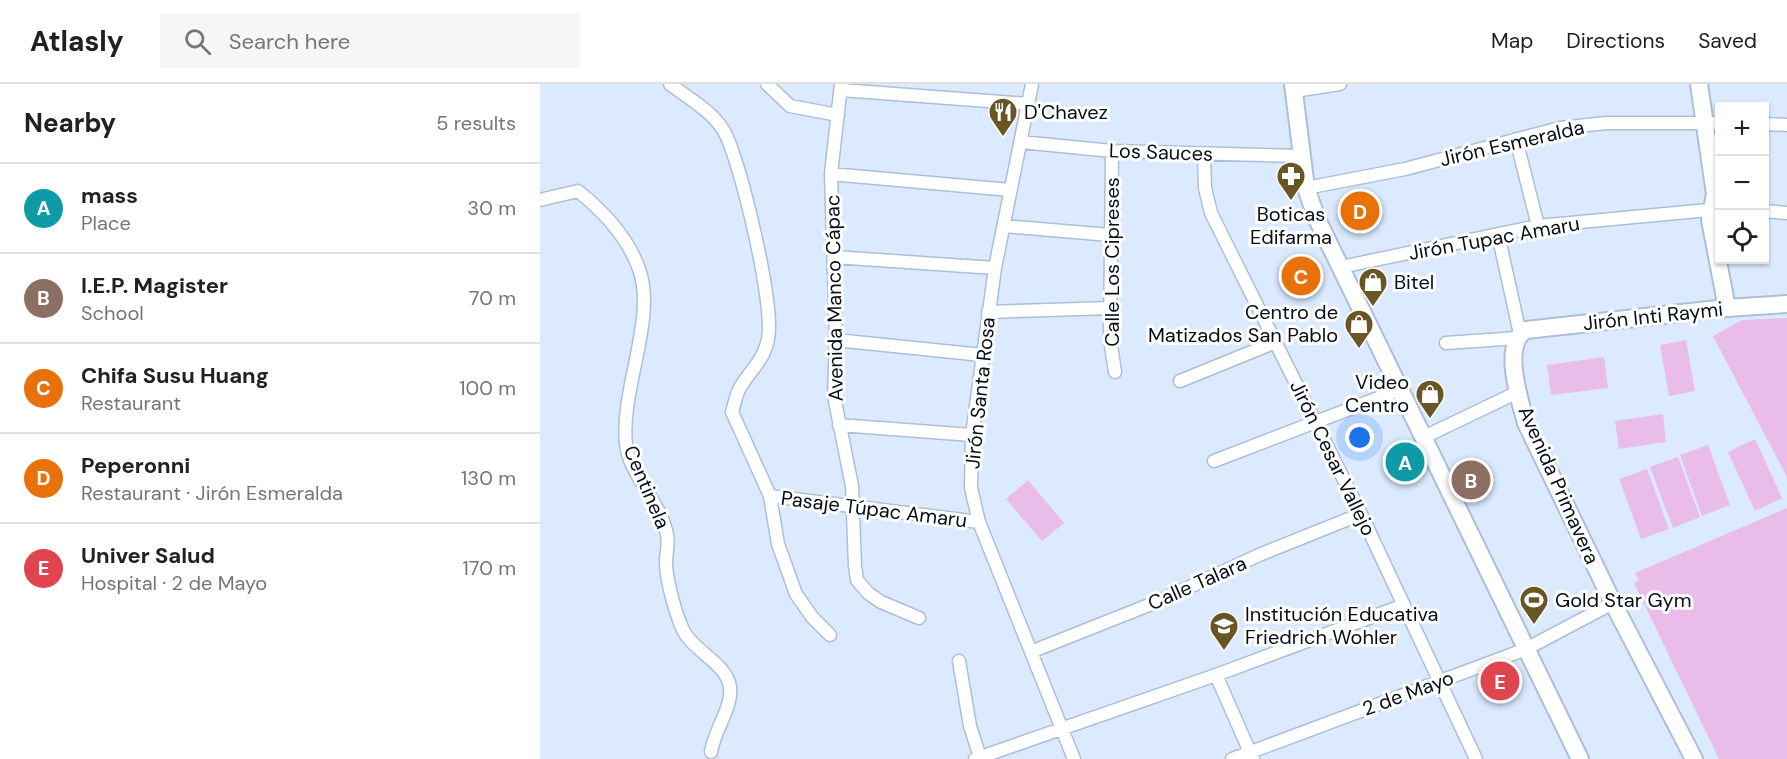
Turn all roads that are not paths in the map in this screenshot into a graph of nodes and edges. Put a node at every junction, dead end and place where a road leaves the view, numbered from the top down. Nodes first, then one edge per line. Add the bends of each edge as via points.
1 (670, 84) edge
2 (767, 84) edge
3 (1032, 84) edge
4 (1340, 84) edge
5 (1700, 84) edge
6 (841, 87) edge
7 (1294, 87) edge
8 (1029, 104) junction
9 (838, 115) junction
10 (1712, 122) edge
11 (1769, 124) edge
12 (1787, 125) edge
13 (1516, 139) junction
14 (1021, 142) junction
15 (1112, 151) junction
16 (1204, 153) junction
17 (1301, 156) junction
18 (831, 174) junction
19 (1306, 188) junction
20 (1010, 190) junction
21 (1715, 194) edge
22 (540, 200) edge
23 (1715, 209) edge
24 (1715, 210) edge
25 (1769, 212) edge
26 (1787, 213) edge
27 (1004, 226) junction
28 (1538, 226) junction
29 (1498, 234) junction
30 (1110, 235) junction
31 (834, 257) junction
32 (1341, 267) junction
33 (995, 268) junction
34 (1787, 304) edge
35 (1111, 308) junction
36 (1727, 308) junction
37 (988, 312) junction
38 (1519, 336) junction
39 (836, 340) junction
40 (1276, 342) junction
41 (1446, 343) dead end
42 (982, 355) junction
43 (1115, 372) dead end
44 (1180, 381) dead end
45 (1399, 390) junction
46 (1518, 392) junction
47 (1316, 423) junction
48 (839, 425) junction
49 (972, 435) junction
50 (1424, 437) junction
51 (1214, 461) dead end
52 (770, 496) junction
53 (853, 506) junction
54 (1361, 514) junction
55 (979, 522) junction
56 (1613, 603) junction
57 (1404, 605) junction
58 (919, 618) dead end
59 (830, 635) dead end
60 (1526, 649) junction
61 (1033, 651) junction
62 (959, 661) dead end
63 (1216, 675) junction
64 (1440, 681) junction
65 (1062, 729) junction
66 (711, 752) dead end
67 (1252, 756) edge
68 (977, 758) edge
69 (1074, 759) edge
70 (1232, 759) edge
71 (1476, 759) edge
72 (1580, 759) edge
73 (1694, 759) edge

1 - 52 street via 716,120 725,134 749,212 768,306 769,338 759,364 740,387 732,412
2 - 9 street via 790,106
3 - 8 street, Jirón Santa Rosa
4 - 7 street
5 - 10 street
6 - 8 street
6 - 9 street, Avenida Manco Cápac
7 - 17 street
8 - 14 street, Jirón Santa Rosa
9 - 18 street, Avenida Manco Cápac
10 - 13 street, Jirón Esmeralda via 1606,123 1560,128
10 - 21 street
11 - 12 street
13 - 19 street, Jirón Esmeralda via 1405,170
13 - 28 street
14 - 15 street, Los Sauces
14 - 20 street, Jirón Santa Rosa
15 - 16 street, Los Sauces
15 - 30 street, Calle Los Cipreses
16 - 17 street, Los Sauces
16 - 40 street, Jirón Cesar Vallejo via 1205,188 1211,213
17 - 19 street
18 - 20 street
18 - 31 street, Avenida Manco Cápac
19 - 32 street
20 - 27 street, Jirón Santa Rosa
22 - 66 street, Centinela via 578,191 615,227 639,268 645,294 629,388 626,448 668,536 668,579 684,631 726,675 730,687 729,702 713,736
23 - 28 street, Jirón Tupac Amaru
24 - 36 street via 1710,220
25 - 26 street
27 - 30 street
27 - 33 street, Jirón Santa Rosa
28 - 29 street, Jirón Tupac Amaru
29 - 32 street, Jirón Tupac Amaru
29 - 38 street
30 - 35 street, Calle Los Cipreses
31 - 33 street
31 - 39 street, Avenida Manco Cápac
32 - 45 street
33 - 37 street, Jirón Santa Rosa
34 - 36 street, Jirón Inti Raymi
35 - 37 street
35 - 43 street, Calle Los Cipreses
36 - 38 street, Jirón Inti Raymi via 1526,330
37 - 42 street, Jirón Santa Rosa
38 - 41 street
38 - 46 street, Avenida Primavera via 1514,350
39 - 42 street
39 - 48 street, Avenida Manco Cápac via 834,396
40 - 44 street
40 - 47 street, Jirón Cesar Vallejo
42 - 49 street, Jirón Santa Rosa
45 - 47 street
45 - 50 street
46 - 50 street
46 - 56 street, Avenida Primavera via 1526,423
47 - 51 street
47 - 54 street, Jirón Cesar Vallejo
48 - 49 street
48 - 53 street, Avenida Manco Cápac
49 - 55 street, Jirón Santa Rosa via 970,488
50 - 60 street
52 - 53 street, Pasaje Túpac Amaru
52 - 59 street via 778,544 796,594
53 - 55 street, Pasaje Túpac Amaru
53 - 58 street, Avenida Manco Cápac via 857,580 881,602
54 - 57 street, Jirón Cesar Vallejo
54 - 61 street, Calle Talara via 1259,555 1159,602
55 - 61 street, Jirón Santa Rosa
56 - 60 street, 2 de Mayo
56 - 73 street, Avenida Primavera
57 - 63 street
57 - 64 street, Jirón Cesar Vallejo
60 - 64 street, 2 de Mayo
60 - 72 street
61 - 65 street, Jirón Santa Rosa
62 - 68 street
63 - 65 street
63 - 67 street
64 - 67 street, 2 de Mayo
64 - 71 street, Jirón Cesar Vallejo
65 - 68 street
65 - 69 street, Jirón Santa Rosa
67 - 70 street, 2 de Mayo

